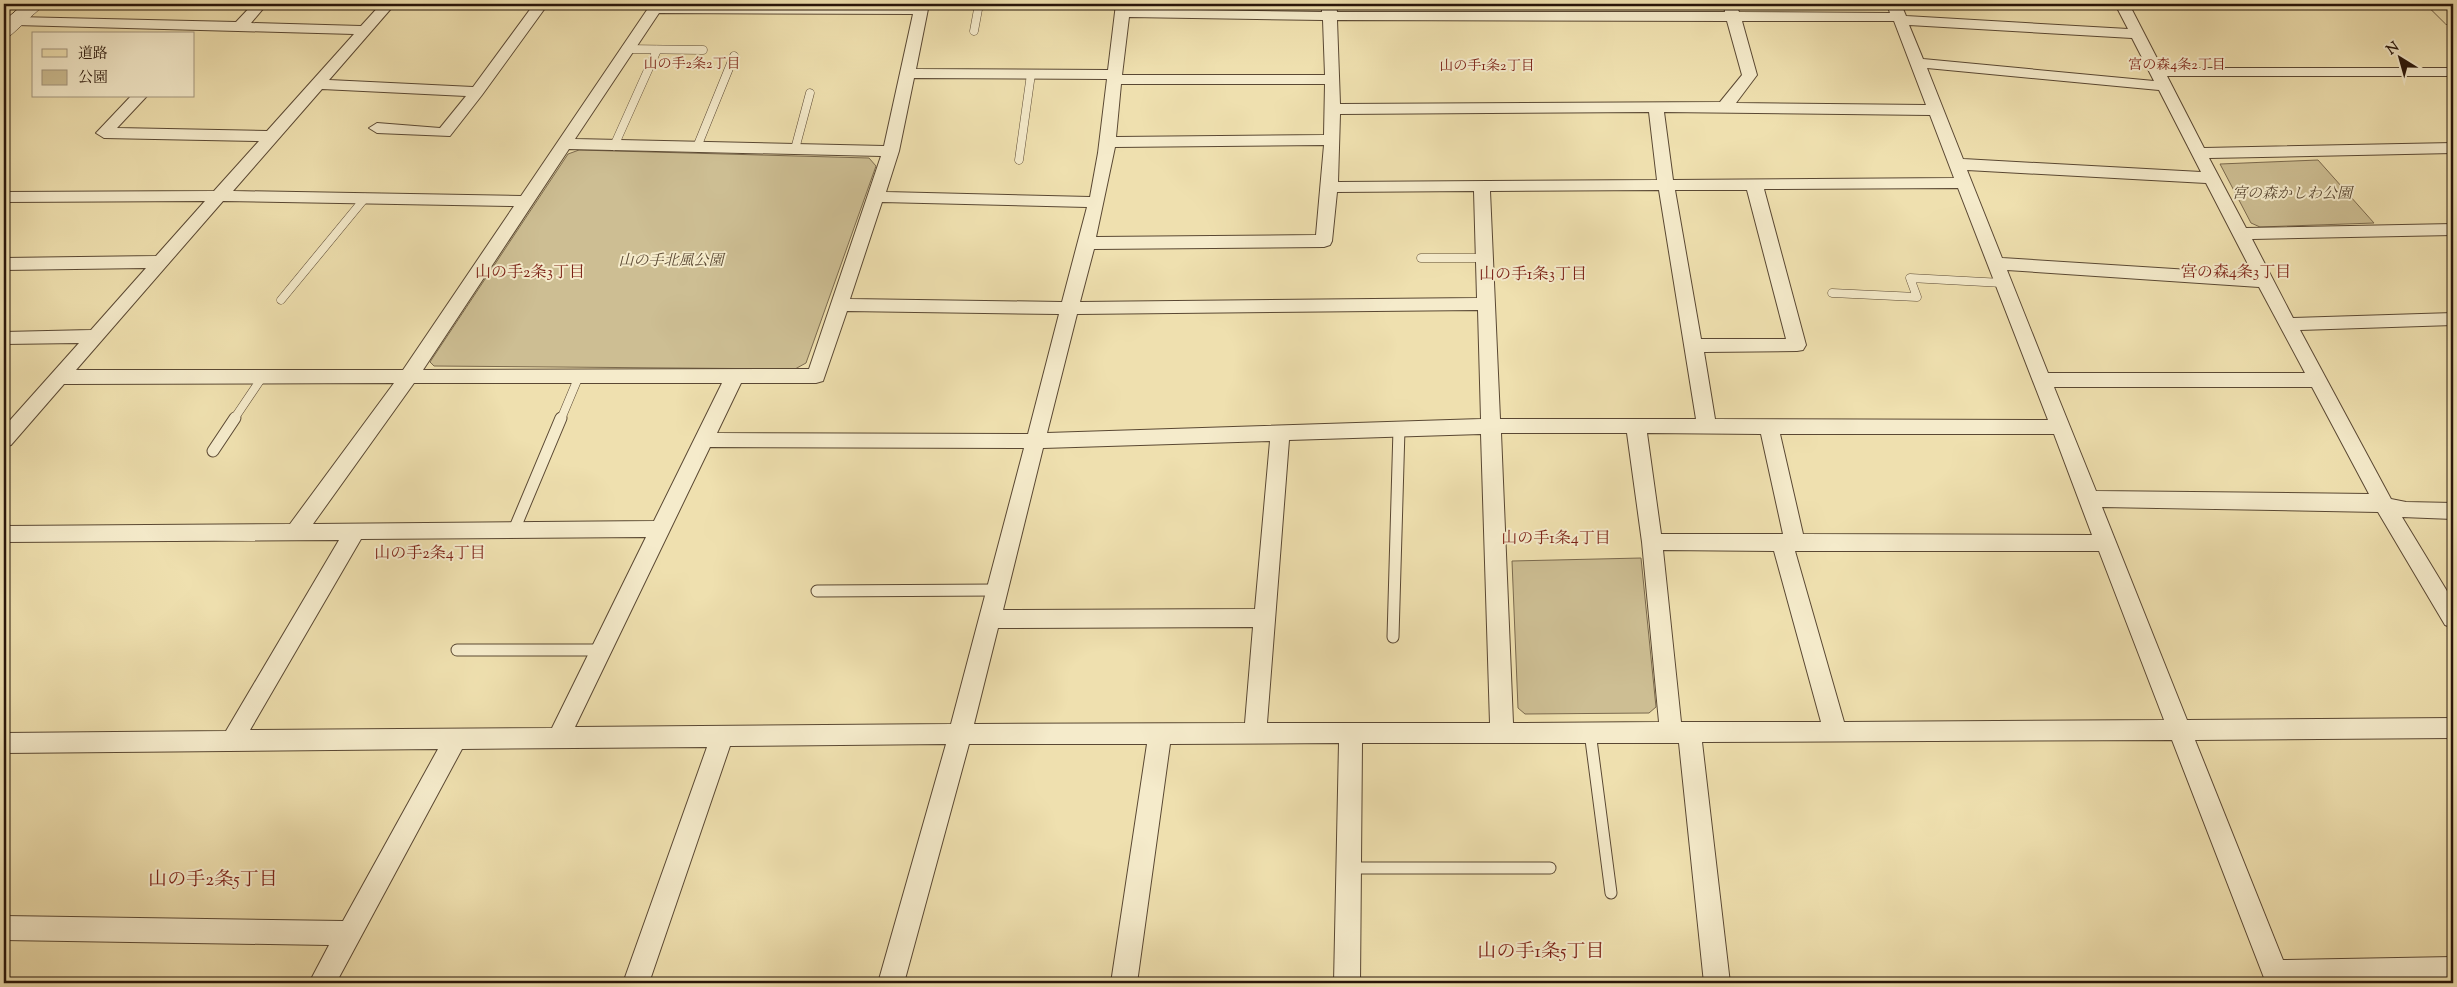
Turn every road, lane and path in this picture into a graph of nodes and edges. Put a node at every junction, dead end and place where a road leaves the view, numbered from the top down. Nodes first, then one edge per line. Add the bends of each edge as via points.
1 (36, 4) edge
2 (260, 4) edge
3 (388, 4) edge
4 (541, 4) edge
5 (979, 4) edge
6 (2122, 4) edge
7 (2436, 4) edge
8 (656, 6) edge
9 (921, 7) edge
10 (1122, 8) edge
11 (1329, 10) edge
12 (1571, 10) edge
13 (1731, 10) edge
14 (1898, 13) edge
15 (2453, 20) edge
16 (10, 26) edge
17 (211, 26) junction
18 (240, 27) junction
19 (364, 30) junction
20 (974, 31) dead end
21 (2137, 34) junction
22 (195, 42) edge
23 (626, 49) junction
24 (657, 50) junction
25 (703, 50) dead end
26 (734, 56) dead end
27 (1918, 63) junction
28 (2453, 72) edge
29 (908, 74) junction
30 (1032, 74) junction
31 (1115, 77) junction
32 (1332, 79) junction
33 (2161, 79) junction
34 (317, 84) junction
35 (478, 92) junction
36 (810, 93) dead end
37 (138, 98) edge
38 (1724, 107) junction
39 (1656, 108) junction
40 (1333, 109) junction
41 (1936, 110) junction
42 (377, 128) dead end
43 (270, 136) junction
44 (1332, 140) junction
45 (1107, 142) junction
46 (564, 144) junction
47 (614, 146) junction
48 (698, 147) junction
49 (2453, 148) edge
50 (795, 149) junction
51 (891, 151) junction
52 (2199, 153) junction
53 (1019, 160) dead end
54 (1957, 164) junction
55 (2212, 178) junction
56 (1964, 183) junction
57 (1754, 184) junction
58 (1666, 185) junction
59 (1482, 186) junction
60 (1330, 187) junction
61 (218, 196) junction
62 (4, 197) edge
63 (877, 197) junction
64 (365, 198) junction
65 (527, 201) junction
66 (1097, 202) junction
67 (2453, 229) edge
68 (2242, 234) junction
69 (1086, 242) junction
70 (1421, 258) dead end
71 (1486, 258) junction
72 (158, 262) junction
73 (1995, 262) junction
74 (4, 264) edge
75 (2265, 281) junction
76 (2003, 283) junction
77 (1832, 293) dead end
78 (281, 300) dead end
79 (1488, 304) junction
80 (839, 305) junction
81 (1069, 308) junction
82 (2453, 319) edge
83 (2288, 324) junction
84 (96, 336) junction
85 (4, 338) edge
86 (1694, 346) junction
87 (263, 376) junction
88 (409, 376) junction
89 (579, 376) junction
90 (735, 376) junction
91 (61, 377) junction
92 (2041, 380) junction
93 (2319, 380) junction
94 (1492, 426) junction
95 (1636, 426) junction
96 (1707, 426) junction
97 (1769, 426) junction
98 (2060, 428) junction
99 (1399, 429) junction
100 (1280, 434) junction
101 (4, 440) edge
102 (703, 440) junction
103 (1037, 441) junction
104 (213, 451) dead end
105 (2088, 499) junction
106 (2384, 504) junction
107 (2453, 511) edge
108 (514, 530) junction
109 (659, 530) junction
110 (296, 531) junction
111 (354, 531) junction
112 (4, 534) edge
113 (1652, 542) junction
114 (2105, 543) junction
115 (1789, 544) junction
116 (998, 590) junction
117 (817, 591) dead end
118 (1266, 618) junction
119 (990, 619) junction
120 (2453, 619) edge
121 (1393, 637) dead end
122 (458, 650) dead end
123 (602, 650) junction
124 (2179, 728) junction
125 (2453, 728) edge
126 (1590, 732) junction
127 (1680, 732) junction
128 (1835, 732) junction
129 (1351, 733) junction
130 (1502, 733) junction
131 (960, 734) junction
132 (1255, 734) junction
133 (1160, 735) junction
134 (722, 736) junction
135 (558, 739) junction
136 (454, 740) junction
137 (232, 741) junction
138 (4, 743) edge
139 (1349, 868) junction
140 (1550, 868) dead end
141 (1611, 893) dead end
142 (4, 928) edge
143 (348, 933) junction
144 (2453, 970) edge
145 (2278, 978) edge
146 (322, 983) edge
147 (636, 983) edge
148 (891, 983) edge
149 (1124, 983) edge
150 (1347, 983) edge
151 (1717, 983) edge

1 - 16 street
2 - 18 street
3 - 19 street
4 - 35 street
5 - 20 lane
6 - 21 street
7 - 15 main road
8 - 9 street
8 - 23 street
9 - 29 street
10 - 11 street
10 - 31 street
11 - 12 street
11 - 32 street
12 - 13 street
13 - 14 street
13 - 38 street via 1750,76
14 - 21 street
14 - 27 street
16 - 17 street
17 - 18 street
17 - 22 street
18 - 19 street
19 - 34 street
21 - 33 street
23 - 24 lane
23 - 46 street
24 - 25 lane
24 - 47 lane
26 - 48 lane
27 - 33 street
27 - 41 street
28 - 33 street
29 - 30 street
29 - 51 street
30 - 31 street
30 - 53 lane
31 - 32 street
31 - 45 street
32 - 40 street
33 - 52 street
34 - 35 street
34 - 43 street
35 - 42 street via 444,133
36 - 50 lane
37 - 43 street via 104,133
38 - 39 street
38 - 41 street
39 - 40 street
39 - 58 street
40 - 44 street
41 - 54 street
43 - 61 street
44 - 45 street
44 - 60 street
45 - 66 street
46 - 47 street
46 - 65 street
47 - 48 street
48 - 50 street
49 - 52 street
50 - 51 street
51 - 63 street
52 - 55 street
54 - 55 street
54 - 56 street
55 - 68 street
56 - 57 street
56 - 73 street
57 - 58 street
57 - 86 street via 1797,345
58 - 59 street
58 - 86 street
59 - 60 street
59 - 71 street
60 - 69 street via 1324,242
61 - 62 street
61 - 64 street
61 - 72 street
63 - 66 street
63 - 80 street
64 - 65 street
64 - 78 lane
65 - 88 street
66 - 69 street
67 - 68 street
68 - 75 street
69 - 81 street
70 - 71 lane
71 - 79 street
72 - 74 street
72 - 84 street
73 - 75 street
73 - 76 street
75 - 83 street
76 - 77 lane via 1910,278 1917,297
76 - 92 street
79 - 81 street
79 - 94 street
80 - 81 street
80 - 90 street via 816,376
81 - 103 street
82 - 83 street
83 - 93 street
84 - 85 street
84 - 91 street
86 - 96 street
87 - 88 street
87 - 91 street
87 - 104 lane
88 - 89 street
88 - 110 street
89 - 90 street
89 - 108 lane
90 - 102 street
91 - 101 street
92 - 93 street
92 - 98 street
93 - 106 street
94 - 95 street
94 - 99 street
94 - 130 street
95 - 96 street
95 - 113 street
96 - 97 street
97 - 98 street
97 - 115 street
98 - 105 street
99 - 100 street
99 - 121 lane
100 - 103 street
100 - 118 street
102 - 103 street
102 - 109 street
103 - 116 street
105 - 106 street
105 - 114 street
106 - 107 street via 2406,510
106 - 120 street
108 - 109 street
108 - 111 street
109 - 123 street
110 - 111 street
110 - 112 street
111 - 137 street
113 - 115 street
113 - 127 street
114 - 115 street
114 - 124 street
115 - 128 street
116 - 117 lane
116 - 119 street
118 - 119 street
118 - 132 street
119 - 131 street
122 - 123 lane
123 - 135 street
124 - 125 street
124 - 128 street
124 - 145 street
126 - 127 street
126 - 130 street
126 - 141 lane
127 - 128 street
127 - 151 street
129 - 130 street
129 - 132 street
129 - 139 street
131 - 133 street
131 - 134 street
131 - 148 street
132 - 133 street
133 - 149 street
134 - 135 street
134 - 147 street
135 - 136 street
136 - 137 street
136 - 143 street
137 - 138 street
139 - 140 lane
139 - 150 street
142 - 143 street
143 - 146 street
144 - 145 street

